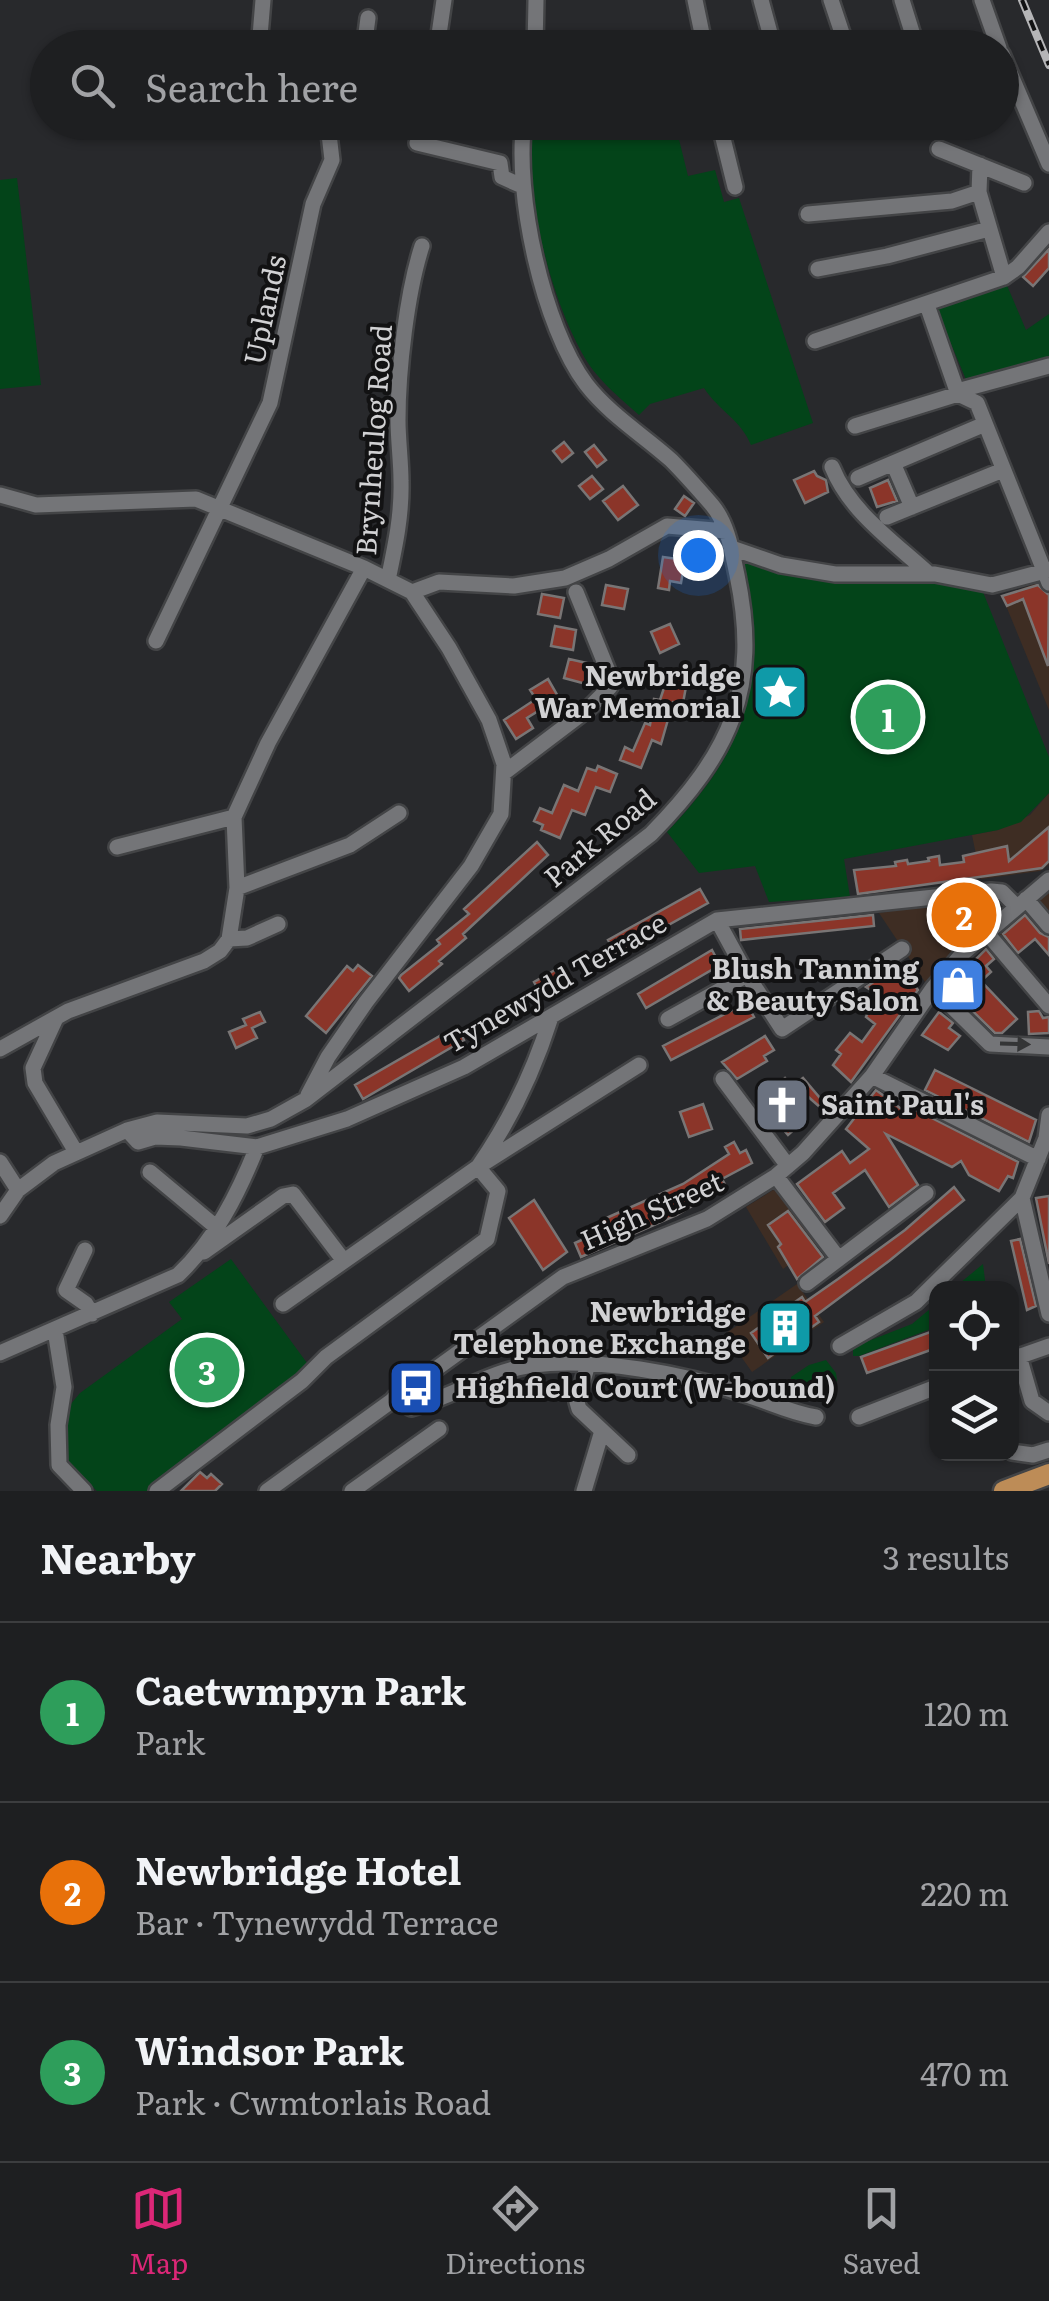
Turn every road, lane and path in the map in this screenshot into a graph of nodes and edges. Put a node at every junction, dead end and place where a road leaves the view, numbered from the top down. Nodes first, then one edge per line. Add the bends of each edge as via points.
1 (262, 0) edge
2 (444, 0) edge
3 (536, 0) edge
4 (695, 0) edge
5 (761, 0) edge
6 (831, 0) edge
7 (902, 0) edge
8 (982, 0) edge
9 (368, 18) dead end
10 (261, 30) edge
11 (366, 30) edge
12 (440, 30) edge
13 (535, 30) edge
14 (701, 30) edge
15 (769, 30) edge
16 (841, 30) edge
17 (911, 30) edge
18 (993, 30) edge
19 (1019, 104) edge
20 (333, 140) edge
21 (523, 140) edge
22 (724, 140) edge
23 (417, 143) dead end
24 (939, 149) dead end
25 (1049, 164) edge
26 (980, 166) junction
27 (1024, 183) dead end
28 (522, 186) junction
29 (736, 187) dead end
30 (979, 192) junction
31 (808, 214) dead end
32 (989, 230) junction
33 (1049, 232) edge
34 (422, 246) dead end
35 (818, 269) dead end
36 (1004, 277) junction
37 (927, 304) junction
38 (815, 341) dead end
39 (1049, 366) edge
40 (958, 393) junction
41 (985, 424) junction
42 (855, 426) dead end
43 (893, 463) junction
44 (832, 467) dead end
45 (1003, 470) junction
46 (858, 478) dead end
47 (0, 495) edge
48 (912, 507) junction
49 (221, 508) junction
50 (888, 517) dead end
51 (726, 530) junction
52 (732, 548) junction
53 (364, 568) junction
54 (928, 574) junction
55 (1047, 575) edge
56 (388, 580) junction
57 (412, 592) junction
58 (576, 592) dead end
59 (156, 641) dead end
60 (505, 772) junction
61 (399, 813) dead end
62 (234, 817) junction
63 (117, 847) dead end
64 (1049, 880) edge
65 (237, 888) junction
66 (1021, 903) junction
67 (717, 920) junction
68 (278, 924) dead end
69 (1049, 926) edge
70 (986, 932) junction
71 (230, 939) junction
72 (902, 949) dead end
73 (747, 974) junction
74 (933, 988) junction
75 (1049, 1006) edge
76 (56, 1018) junction
77 (551, 1018) junction
78 (668, 1019) dead end
79 (1049, 1047) edge
80 (0, 1049) edge
81 (640, 1065) dead end
82 (872, 1076) junction
83 (724, 1079) dead end
84 (305, 1100) junction
85 (1049, 1115) edge
86 (127, 1130) junction
87 (1047, 1140) edge
88 (257, 1148) junction
89 (76, 1152) junction
90 (1038, 1158) junction
91 (0, 1162) edge
92 (478, 1167) junction
93 (782, 1171) junction
94 (150, 1172) dead end
95 (18, 1190) junction
96 (926, 1194) dead end
97 (1022, 1198) junction
98 (0, 1216) edge
99 (216, 1227) junction
100 (86, 1250) dead end
101 (197, 1257) junction
102 (838, 1259) junction
103 (344, 1261) junction
104 (807, 1283) dead end
105 (283, 1304) dead end
106 (92, 1314) junction
107 (1049, 1314) edge
108 (55, 1330) junction
109 (840, 1346) dead end
110 (1049, 1346) edge
111 (0, 1353) edge
112 (1019, 1357) edge
113 (588, 1364) junction
114 (1019, 1368) edge
115 (929, 1390) edge
116 (394, 1398) junction
117 (1049, 1413) edge
118 (816, 1417) dead end
119 (859, 1417) dead end
120 (438, 1429) dead end
121 (602, 1432) junction
122 (1049, 1450) edge
123 (1019, 1453) edge
124 (628, 1455) dead end
125 (1049, 1474) edge
126 (84, 1491) edge
127 (157, 1491) edge
128 (267, 1491) edge
129 (352, 1491) edge
130 (584, 1491) edge
131 (1004, 1491) edge

1 - 10 street
2 - 12 street
3 - 13 street
4 - 14 street
5 - 15 street
6 - 16 street
7 - 17 street
8 - 18 street
9 - 11 street
19 - 25 street
20 - 49 street, Uplands via 270,403
21 - 28 street, Park Road
22 - 29 street
23 - 28 street via 500,163 502,177
24 - 26 street
26 - 27 street
26 - 30 street
28 - 51 street, Park Road via 546,292 586,384 672,461 716,508
30 - 31 street via 952,201
30 - 32 street
32 - 35 street
32 - 36 street
33 - 36 street
34 - 56 street, Brynheulog Road via 404,352 402,483
36 - 37 street
37 - 38 street
37 - 40 street
39 - 40 street
40 - 41 street via 976,404
40 - 42 street
41 - 43 street
41 - 45 street
43 - 46 street
43 - 48 street
44 - 54 street via 868,520
45 - 48 street
45 - 55 street
47 - 49 street via 36,505 196,499
48 - 50 street
49 - 53 street
49 - 59 street, Uplands
51 - 52 street, Park Road
51 - 57 street via 667,526 565,578 514,586 439,582
52 - 54 street via 835,574
52 - 84 street, Park Road via 745,625 744,677 725,737 691,792 651,834
53 - 56 street
53 - 62 street
54 - 55 street via 992,585
56 - 57 street
57 - 60 street via 489,720
58 - 60 street via 610,687
60 - 84 street via 500,814 471,866 366,1002
61 - 65 street via 350,846
62 - 63 street
62 - 65 street
64 - 66 street, High Street
65 - 71 street
66 - 67 street, Tynewydd Terrace via 991,891
66 - 69 street
66 - 70 street, High Street
67 - 73 street
67 - 77 street, Tynewydd Terrace
68 - 71 street
70 - 74 street, High Street
70 - 75 street
71 - 76 street via 204,961
72 - 73 street via 782,1029
73 - 78 street
74 -> 79 street via 990,1044
74 - 82 street, High Street
76 - 80 street
76 - 89 street via 33,1068 35,1083
77 - 88 street, Tynewydd Terrace via 359,1114
77 - 92 street via 538,1058
81 - 92 street
82 - 90 street
82 - 93 street, High Street
83 - 93 street
84 - 86 street, Park Road via 247,1126 157,1122
85 - 87 street
86 - 88 street, Tynewydd Terrace via 138,1142 181,1138
86 - 89 street
87 - 90 street
88 - 99 street
89 - 95 street
90 - 97 street
91 - 95 street
92 - 103 street
92 - 127 street via 498,1190 487,1239
93 - 102 street
93 - 116 street, High Street via 707,1219 563,1276
94 - 99 street
95 - 98 street
96 - 102 street
97 - 107 street
97 - 109 street via 916,1302
99 - 101 street
100 - 106 street via 66,1290
101 - 103 street via 293,1194
101 - 106 street via 178,1275
102 - 104 street
103 - 105 street
106 - 108 street
108 - 111 street
108 - 126 street via 64,1388 59,1465
110 - 112 street
113 - 116 street via 531,1365 411,1408
113 - 118 street via 664,1372
113 - 121 street via 577,1402
114 - 117 street via 1032,1402
115 - 119 street
116 - 128 street, High Street
120 - 129 street
121 - 124 street
121 - 130 street
122 - 123 street
125 - 131 main road

